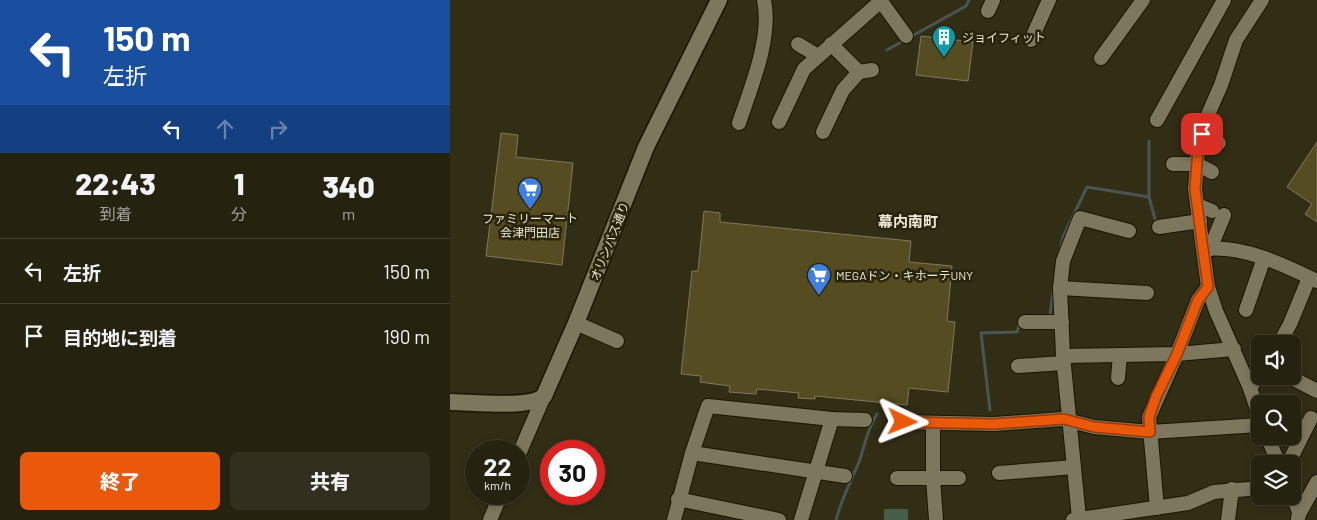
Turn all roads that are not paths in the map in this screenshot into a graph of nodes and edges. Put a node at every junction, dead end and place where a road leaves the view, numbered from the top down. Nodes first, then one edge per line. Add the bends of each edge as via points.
1 (719, 0) edge
2 (764, 0) edge
3 (880, 0) edge
4 (1049, 0) edge
5 (1143, 0) edge
6 (1224, 0) edge
7 (1262, 0) edge
8 (906, 36) dead end
9 (1031, 40) dead end
10 (798, 44) dead end
11 (832, 44) junction
12 (818, 56) junction
13 (1101, 58) dead end
14 (1158, 120) dead end
15 (779, 122) dead end
16 (739, 123) dead end
17 (823, 132) dead end
18 (1202, 134) junction
19 (1219, 143) dead end
20 (1173, 164) dead end
21 (1197, 164) junction
22 (1212, 172) dead end
23 (1197, 205) junction
24 (1200, 221) junction
25 (1159, 227) dead end
26 (1129, 231) dead end
27 (1207, 249) junction
28 (1264, 258) junction
29 (1313, 280) edge
30 (1208, 287) junction
31 (1060, 288) junction
32 (1147, 293) dead end
33 (1246, 310) dead end
34 (1025, 322) dead end
35 (1062, 322) junction
36 (576, 323) junction
37 (1284, 335) edge
38 (617, 341) dead end
39 (1234, 349) junction
40 (1177, 354) junction
41 (1120, 355) junction
42 (1063, 360) junction
43 (1018, 366) dead end
44 (1118, 378) dead end
45 (1301, 382) edge
46 (1252, 385) edge
47 (1250, 388) junction
48 (1317, 390) edge
49 (1252, 395) edge
50 (544, 396) junction
51 (450, 402) edge
52 (1311, 418) dead end
53 (832, 419) junction
54 (865, 420) dead end
55 (1070, 420) junction
56 (903, 422) dead end
57 (933, 423) junction
58 (1251, 426) edge
59 (1150, 432) junction
60 (525, 440) edge
61 (692, 454) junction
62 (1292, 455) edge
63 (1074, 467) junction
64 (815, 473) junction
65 (999, 474) dead end
66 (845, 476) dead end
67 (898, 478) dead end
68 (933, 478) junction
69 (959, 478) dead end
70 (1317, 482) edge
71 (1251, 488) edge
72 (1232, 489) junction
73 (678, 499) junction
74 (496, 505) edge
75 (1157, 508) junction
76 (1298, 517) edge
77 (1076, 519) edge
78 (490, 520) edge
79 (674, 520) edge
80 (779, 520) edge
81 (801, 520) edge
82 (936, 520) edge
83 (1228, 520) edge

1 - 36 street, オリンパス通り via 646,147
2 - 16 street via 763,41
3 - 8 street
3 - 11 street
4 - 9 street
5 - 13 street
6 - 14 street
7 - 18 street via 1236,40
10 - 12 street
11 - 12 street
11 - 17 street via 865,71 843,90
12 - 15 street via 804,68
18 - 19 street
18 - 21 street
20 - 21 street
21 - 22 street
21 - 23 street
23 - 24 street
23 - 27 street via 1218,213
24 - 25 street
24 - 27 street
26 - 31 street via 1080,218 1063,261
27 - 28 street via 1221,247
27 - 30 street
28 - 29 street
28 - 33 street
29 - 37 street
30 - 39 street
30 - 40 street via 1198,300
31 - 32 street
31 - 35 street
34 - 35 street
35 - 42 street
36 - 38 street
36 - 50 street, オリンパス通り
39 - 40 street
39 - 47 street
40 - 41 street
40 - 59 street via 1149,417
41 - 42 street
41 - 44 street
42 - 43 street
42 - 55 street
45 - 48 street
46 - 47 street
47 - 49 street
50 - 51 street via 524,404
50 - 60 street
52 - 62 street
53 - 54 street
53 - 61 street via 708,406
53 - 64 street
55 - 57 street
55 - 59 street via 1114,430
55 - 63 street
56 - 57 street
57 - 68 street
58 - 59 street
59 - 75 street
61 - 64 street
61 - 73 street
63 - 65 street
63 - 77 street
64 - 66 street
64 - 81 street
67 - 68 street
68 - 69 street
68 - 82 street
70 - 76 street
71 - 72 street
72 - 75 street via 1214,492 1188,503
72 - 83 street
73 - 79 street
73 - 80 street
74 - 78 street
75 - 77 street

